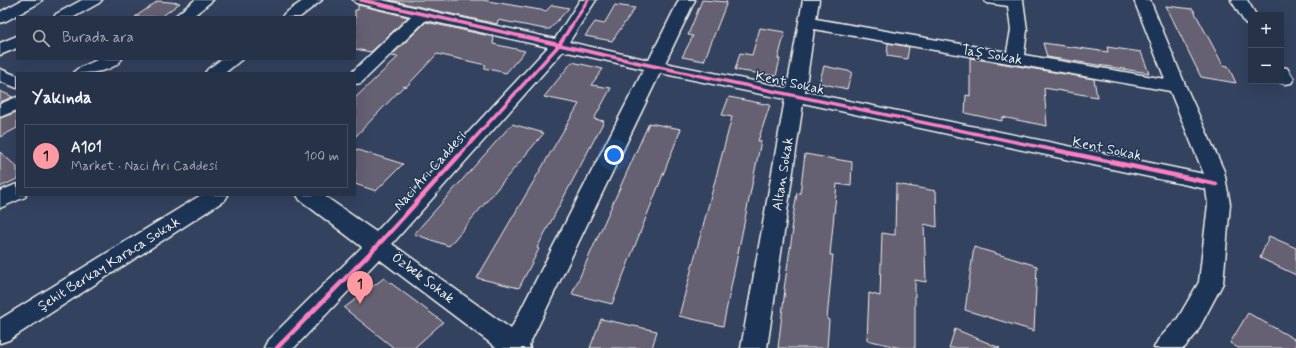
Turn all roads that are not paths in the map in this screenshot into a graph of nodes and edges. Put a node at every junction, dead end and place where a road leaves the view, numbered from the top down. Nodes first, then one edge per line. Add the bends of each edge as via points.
1 (34, 0) edge
2 (94, 0) edge
3 (205, 0) edge
4 (314, 0) edge
5 (361, 0) edge
6 (588, 0) edge
7 (687, 0) edge
8 (811, 0) edge
9 (992, 0) edge
10 (1142, 0) edge
11 (1239, 0) edge
12 (1015, 1) edge
13 (423, 14) junction
14 (1248, 15) edge
15 (64, 16) edge
16 (183, 16) edge
17 (291, 16) edge
18 (0, 18) edge
19 (808, 23) junction
20 (16, 42) edge
21 (559, 45) junction
22 (0, 50) edge
23 (1015, 58) junction
24 (111, 60) edge
25 (232, 60) edge
26 (654, 66) junction
27 (85, 72) edge
28 (215, 72) edge
29 (0, 74) edge
30 (356, 78) edge
31 (16, 82) edge
32 (1177, 87) junction
33 (796, 95) junction
34 (16, 103) edge
35 (0, 111) edge
36 (1216, 184) junction
37 (16, 192) edge
38 (215, 196) edge
39 (309, 196) edge
40 (0, 200) edge
41 (378, 245) junction
42 (0, 332) edge
43 (516, 347) edge
44 (277, 348) edge
45 (754, 348) edge
46 (1168, 348) edge

1 - 18 street
2 - 15 street
3 - 16 street
4 - 17 street
5 - 13 street, Kent Sokak
6 - 21 street, Naci Arı Caddesi
7 - 26 street
8 - 19 street, Altan Sokak
9 - 12 street
10 - 32 street
11 - 14 street
12 - 23 street via 1018,30
13 - 21 street, Kent Sokak
13 - 30 street
19 - 23 street, Taş Sokak
19 - 33 street, Altan Sokak
20 - 22 street
21 - 26 street, Kent Sokak
21 - 41 street, Naci Arı Caddesi
23 - 32 street, Taş Sokak
24 - 27 street
25 - 28 street
26 - 33 street, Kent Sokak
26 - 43 street
29 - 31 street
32 - 36 street via 1214,171
33 - 36 street, Kent Sokak
33 - 45 street, Altan Sokak
34 - 35 street
36 - 46 street via 1219,204 1211,283 1187,326
37 - 40 street
38 - 42 street, Şehit Berkay Karaca Sokak
39 - 41 street, Özbek Sokak
41 - 43 street, Özbek Sokak
41 - 44 street, Naci Arı Caddesi

